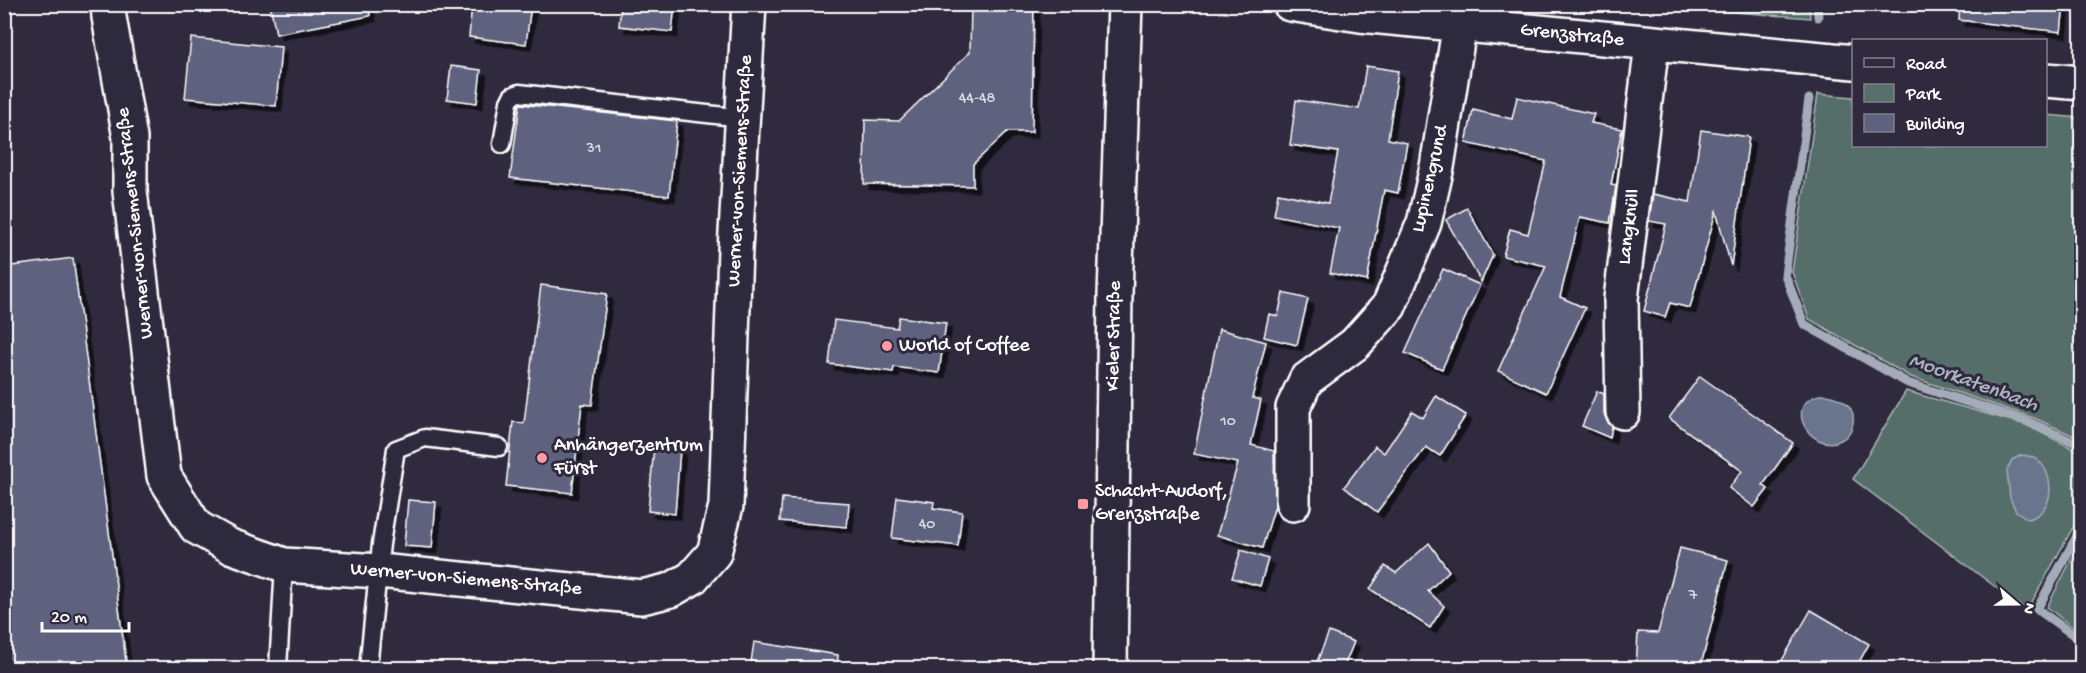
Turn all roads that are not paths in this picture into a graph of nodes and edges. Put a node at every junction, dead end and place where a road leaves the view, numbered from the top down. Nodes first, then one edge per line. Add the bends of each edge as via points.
1 (108, 4) edge
2 (749, 4) edge
3 (1125, 4) edge
4 (1290, 4) edge
5 (1462, 14) edge
6 (1652, 44) junction
7 (1852, 63) edge
8 (2047, 80) edge
9 (2082, 84) edge
10 (743, 118) junction
11 (502, 144) dead end
12 (1623, 412) dead end
13 (499, 447) dead end
14 (1293, 504) dead end
15 (284, 565) junction
16 (379, 571) junction
17 (278, 669) edge
18 (368, 669) edge
19 (1110, 669) edge

1 - 15 street, Werner-von-Siemens-Straße via 130,138 130,191 164,476 196,527 230,546
2 - 10 street, Werner-von-Siemens-Straße
3 - 19 street, Kieler Straße via 1115,295
4 - 5 street, Grenzstraße via 1360,15
5 - 6 street, Grenzstraße
5 - 14 street, Lupinengrund via 1424,223 1389,306 1356,344 1306,380 1293,408
6 - 7 street, Grenzstraße
6 - 12 street, Langknüll via 1621,299
8 - 9 street
10 - 11 lane via 519,93 509,102
10 - 16 street, Werner-von-Siemens-Straße via 726,507 714,553 692,578 671,590 642,597
13 - 16 lane via 425,438 396,449
15 - 16 street, Werner-von-Siemens-Straße
15 - 17 lane
16 - 18 lane

